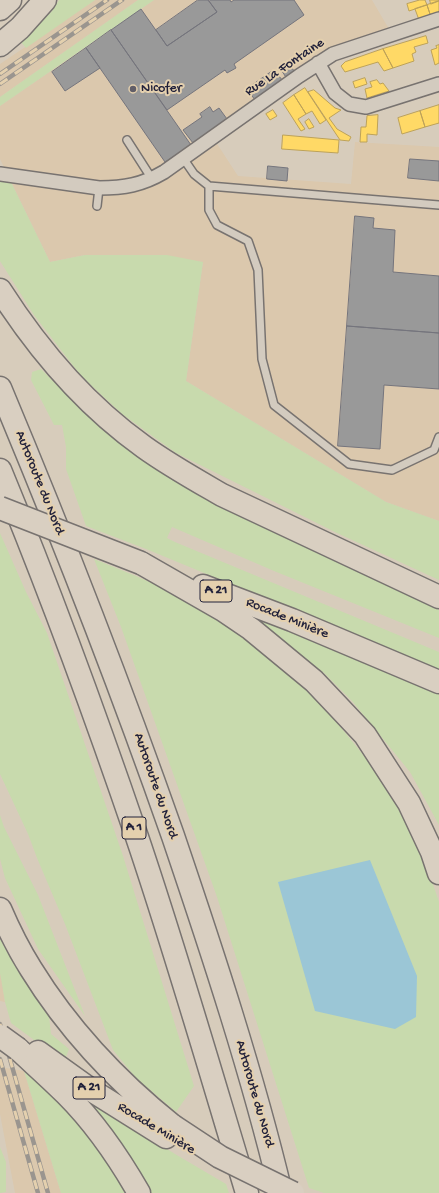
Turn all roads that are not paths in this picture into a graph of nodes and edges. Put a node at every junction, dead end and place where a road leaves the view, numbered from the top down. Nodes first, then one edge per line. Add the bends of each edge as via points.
1 (10, 0) edge
2 (44, 0) edge
3 (0, 9) edge
4 (439, 19) edge
5 (0, 45) edge
6 (318, 63) junction
7 (439, 84) edge
8 (127, 140) dead end
9 (183, 158) junction
10 (0, 174) edge
11 (152, 179) junction
12 (209, 186) junction
13 (99, 188) junction
14 (97, 206) dead end
15 (439, 206) edge
16 (0, 290) edge
17 (0, 388) edge
18 (439, 437) edge
19 (0, 470) edge
20 (0, 508) edge
21 (140, 563) junction
22 (439, 597) edge
23 (439, 682) edge
24 (439, 873) edge
25 (0, 910) edge
26 (8, 1036) edge
27 (170, 1131) junction
28 (284, 1191) edge
29 (140, 1193) edge
30 (247, 1193) edge

1 - 3 highway
2 - 5 highway via 20,28
4 - 6 street, Rue La Fontaine via 348,48
6 - 7 street via 335,93 349,104 366,108
6 - 9 street, Rue La Fontaine
8 - 11 lane
9 - 11 street, Rue La Fontaine
9 - 12 lane via 194,174
10 - 13 street, Rue La Fontaine
11 - 13 street, Rue La Fontaine via 133,186
12 - 15 lane
12 - 18 lane via 209,210 217,225 248,241 258,270 262,359 274,405 348,464 392,470 434,450
13 - 14 lane
16 - 22 highway via 20,321 59,370 101,413 144,448 222,495
17 - 28 highway, Autoroute du Nord / A 1 via 141,746 197,907
19 - 30 highway, A 1 via 54,606 137,838
20 - 21 highway, Rocade Minière / A 21, bridge
21 - 23 highway, Rocade Minière / A 21 via 292,620
21 - 24 highway via 223,610 251,629 314,681 364,735 409,803
25 - 27 highway via 31,969 72,1027 102,1062
26 - 27 highway, Rocade Minière / A 21 via 91,1090
26 - 29 highway via 93,1125 117,1156
27 - 28 highway, Rocade Minière / A 21 via 238,1176 265,1188

